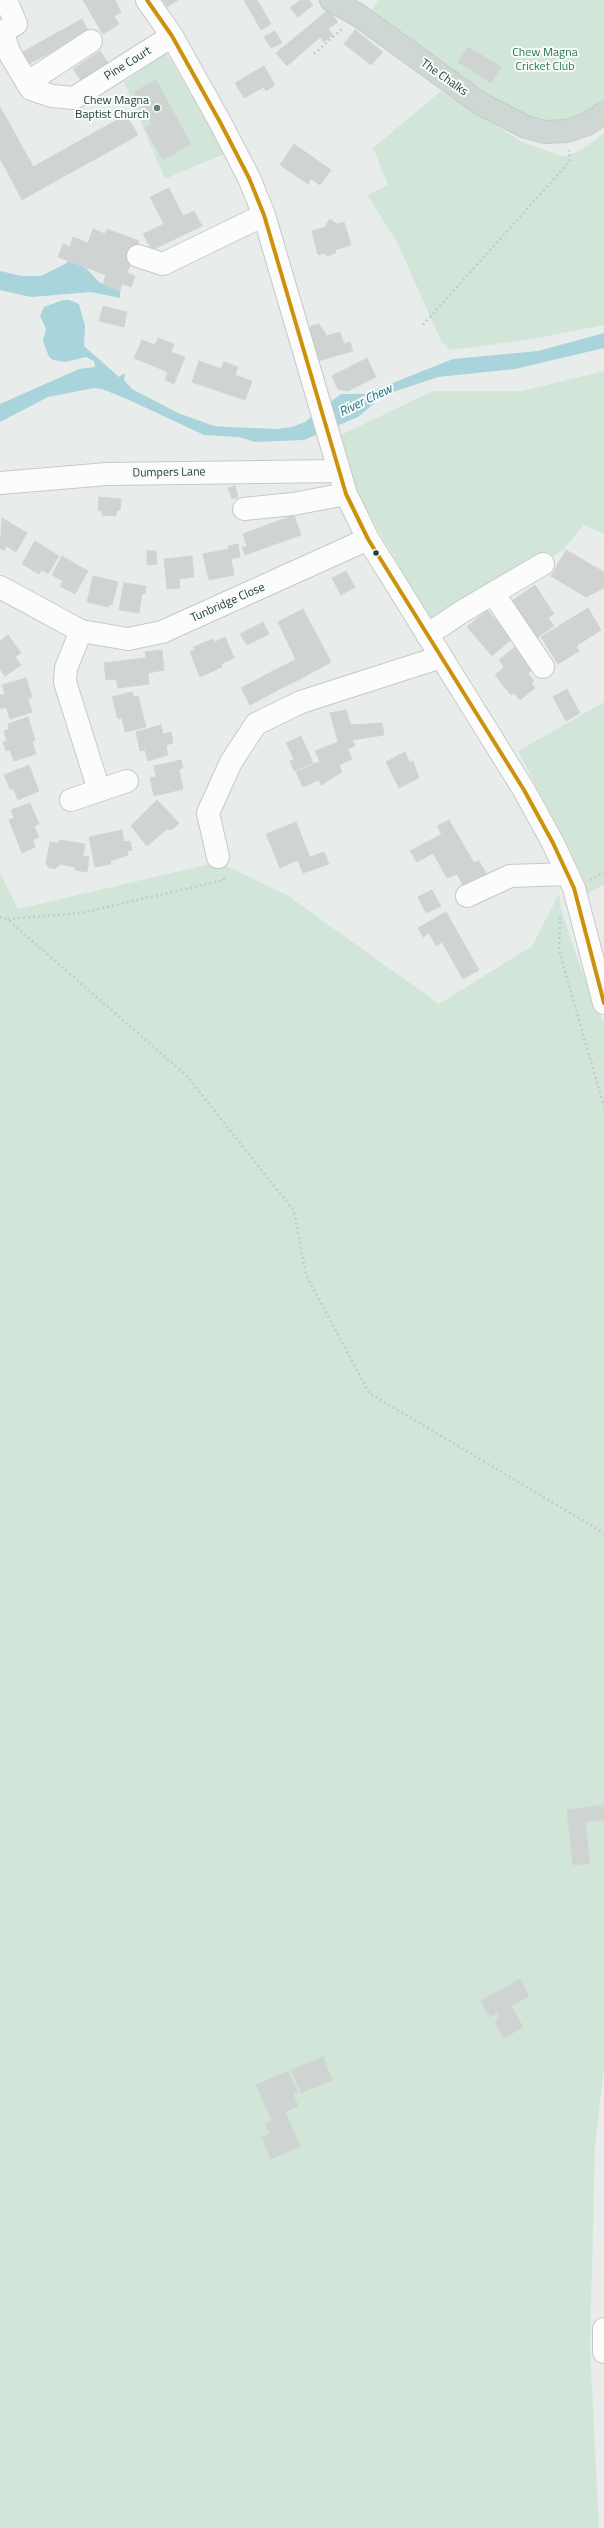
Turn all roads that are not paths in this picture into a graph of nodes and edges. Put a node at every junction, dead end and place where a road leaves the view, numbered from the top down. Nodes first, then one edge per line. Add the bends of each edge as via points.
1 (6, 0) edge
2 (147, 0) edge
3 (331, 0) edge
4 (172, 36) junction
5 (91, 41) dead end
6 (27, 83) junction
7 (604, 113) edge
8 (264, 215) junction
9 (138, 256) dead end
10 (339, 471) junction
11 (0, 483) edge
12 (346, 494) junction
13 (244, 509) dead end
14 (368, 539) junction
15 (543, 564) dead end
16 (0, 587) edge
17 (493, 593) junction
18 (81, 631) junction
19 (427, 635) junction
20 (441, 657) junction
21 (543, 667) dead end
22 (126, 781) dead end
23 (99, 790) junction
24 (71, 800) dead end
25 (218, 857) road end
26 (568, 874) junction
27 (467, 896) dead end
28 (604, 1003) edge
29 (604, 2329) edge
30 (604, 2352) edge

1 - 6 street, Pine Court via 16,24 2,32 10,54
2 - 4 street
3 - 7 main road, The Chalks via 358,15 481,104 526,127 546,132 567,132 587,124
4 - 6 street, Pine Court via 74,98 52,96 31,89
4 - 8 street via 227,136
5 - 6 street
8 - 9 street via 163,264
8 - 10 street
10 - 11 street, Dumpers Lane via 106,474
10 - 12 street
12 - 13 street via 293,504
12 - 14 street
14 - 18 street, Tunbridge Close via 162,632 128,639
14 - 19 street
15 - 17 street
16 - 18 street, Tunbridge Close
17 - 19 street
17 - 21 street
18 - 23 street via 66,668 65,682
19 - 20 street
20 - 25 street via 301,702 256,724 231,762 208,813
20 - 26 street via 524,790
22 - 23 street
23 - 24 street
26 - 27 street via 510,876
26 - 28 street via 574,888
29 - 30 street

